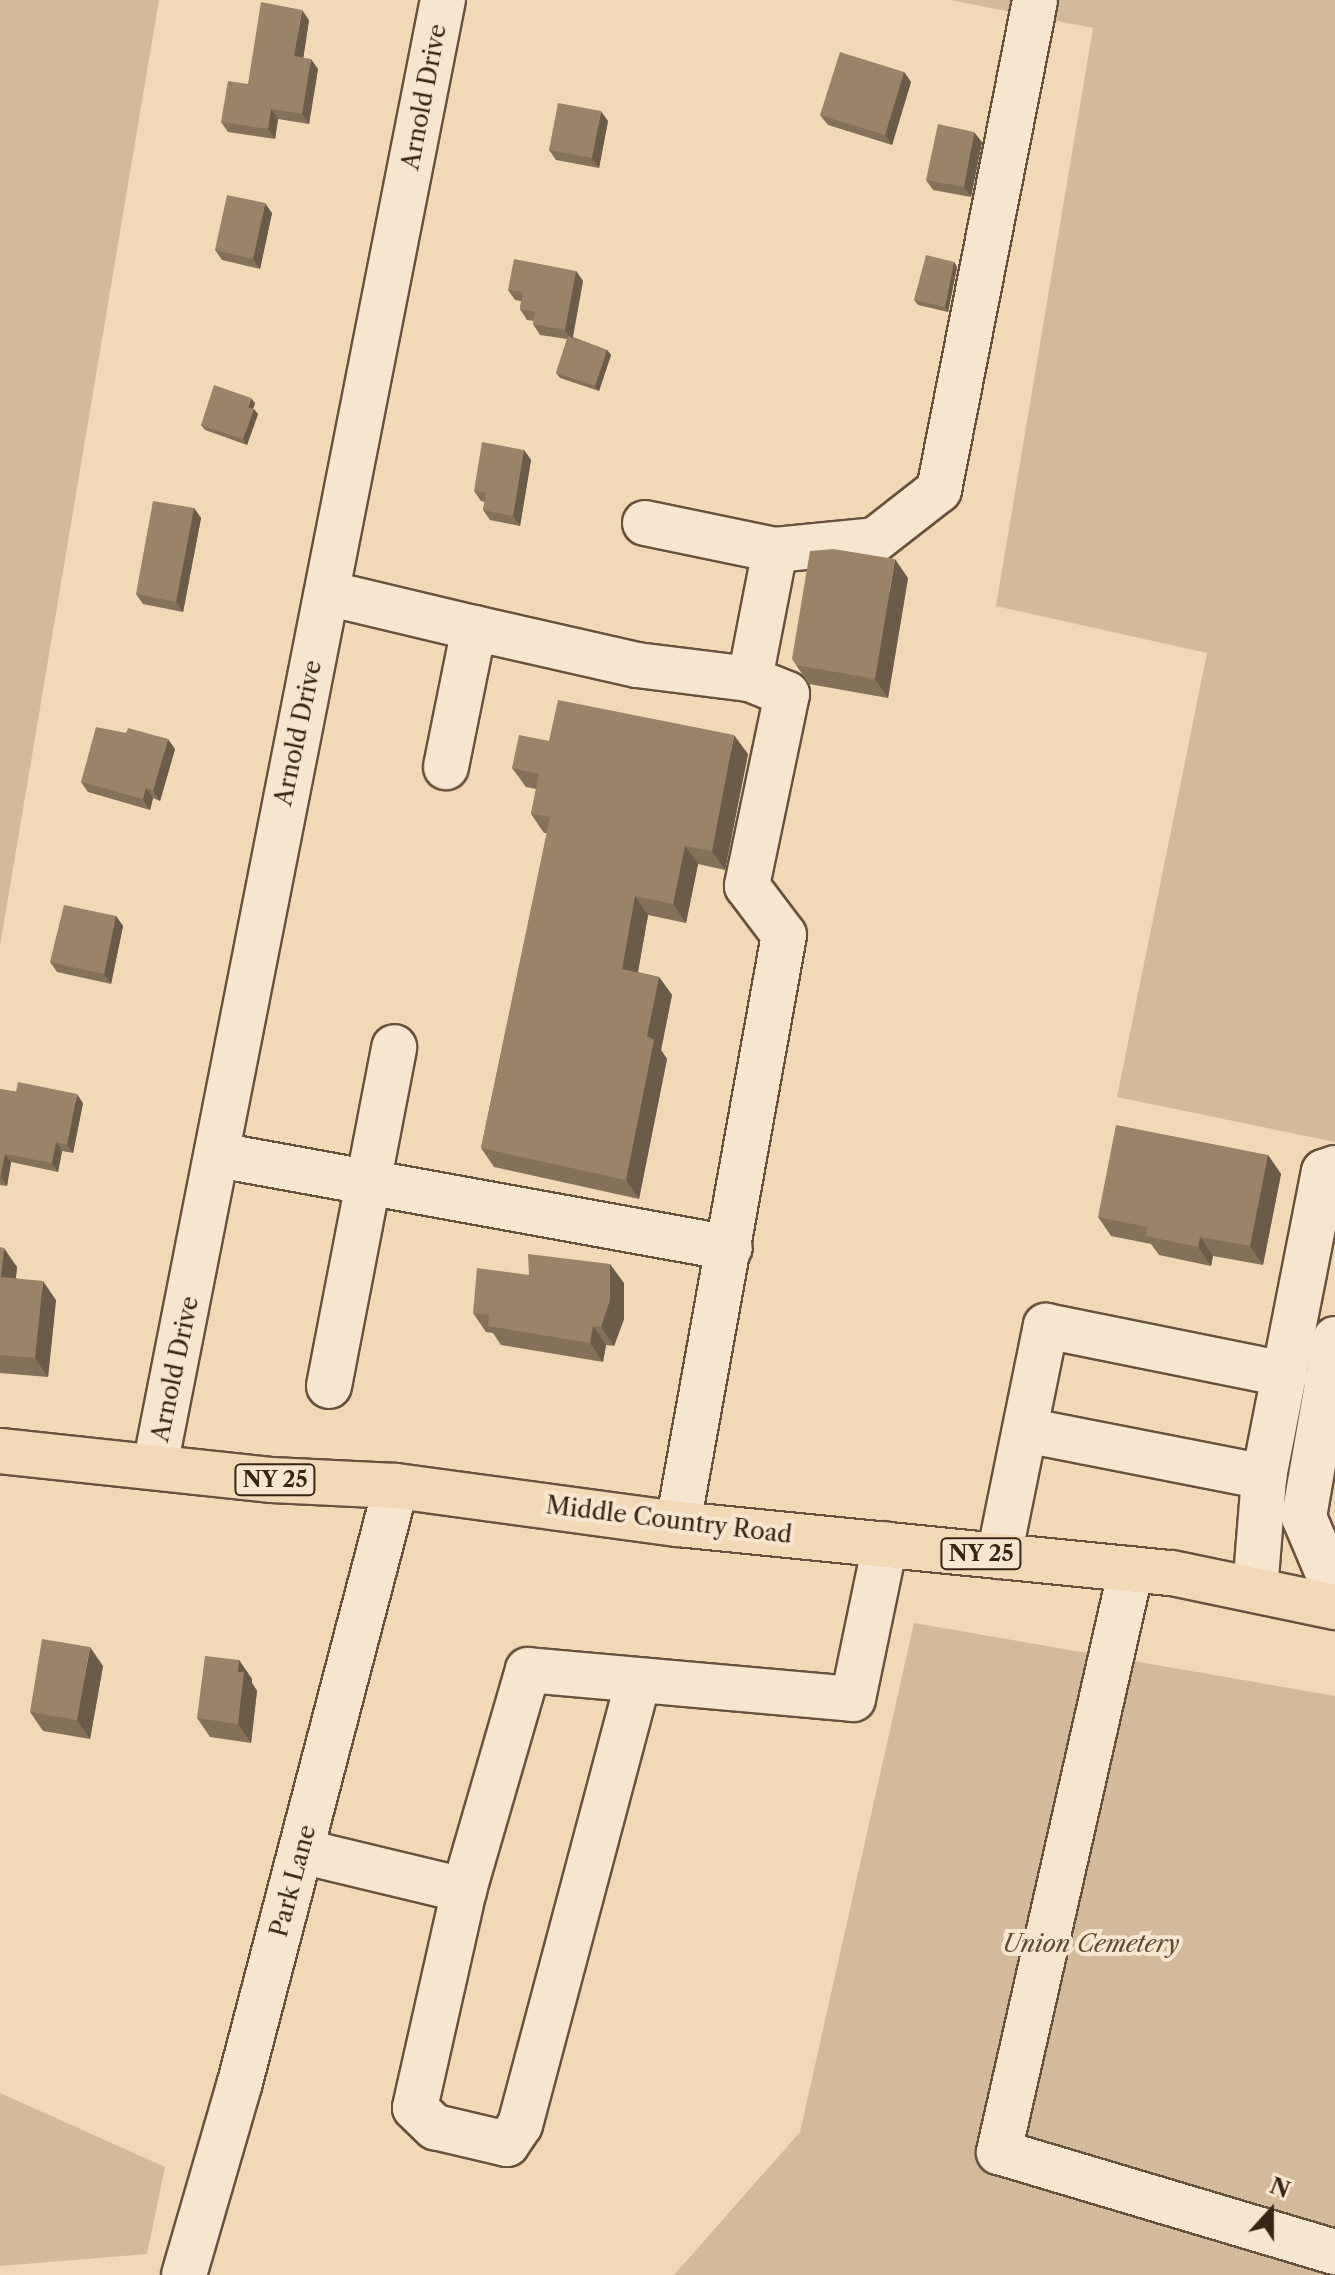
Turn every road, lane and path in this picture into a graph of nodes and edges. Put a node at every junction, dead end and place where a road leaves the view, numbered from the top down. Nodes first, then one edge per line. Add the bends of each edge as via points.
1 (443, 0) edge
2 (1035, 0) edge
3 (645, 523) dead end
4 (775, 550) junction
5 (327, 593) junction
6 (474, 628) junction
7 (750, 679) junction
8 (446, 767) dead end
9 (394, 1047) dead end
10 (218, 1155) junction
11 (1335, 1168) edge
12 (370, 1182) junction
13 (730, 1248) junction
14 (1335, 1339) edge
15 (1285, 1374) junction
16 (329, 1386) dead end
17 (1025, 1430) junction
18 (0, 1451) edge
19 (155, 1466) junction
20 (1264, 1477) junction
21 (396, 1486) junction
22 (678, 1524) junction
23 (885, 1544) junction
24 (999, 1556) junction
25 (1131, 1569) junction
26 (1255, 1590) junction
27 (1335, 1590) edge
28 (1335, 1607) edge
29 (638, 1680) junction
30 (301, 1851) junction
31 (464, 1890) junction
32 (1335, 2252) edge
33 (184, 2275) edge

1 - 5 street, Arnold Drive
2 - 4 street via 939,490 875,540
3 - 4 street
4 - 7 street
5 - 6 street
5 - 10 street, Arnold Drive
6 - 7 street via 637,665
6 - 8 street
7 - 13 street via 787,694 747,886 784,935
9 - 12 street
10 - 12 street
10 - 19 street, Arnold Drive
11 - 15 street via 1324,1172
12 - 13 street
12 - 16 street
13 - 22 street
14 - 27 street via 1304,1517
15 - 17 street via 1046,1326
15 - 20 street
17 - 20 street
17 - 24 street
18 - 19 main road, Middle Country Road / NY 25
19 - 21 main road, Middle Country Road / NY 25 via 272,1480
20 - 26 street
21 - 22 main road, Middle Country Road / NY 25
21 - 30 street, Park Lane
22 - 23 main road, Middle Country Road / NY 25
23 - 24 main road, Middle Country Road / NY 25
23 - 29 street via 853,1699
24 - 25 main road, Middle Country Road / NY 25
25 - 26 main road, Middle Country Road / NY 25
25 - 32 street via 999,2152
26 - 28 main road, Middle Country Road / NY 25
29 - 31 street via 528,1670
29 - 31 street via 520,2125 507,2144 435,2127 415,2108
30 - 31 street
30 - 33 street, Park Lane

